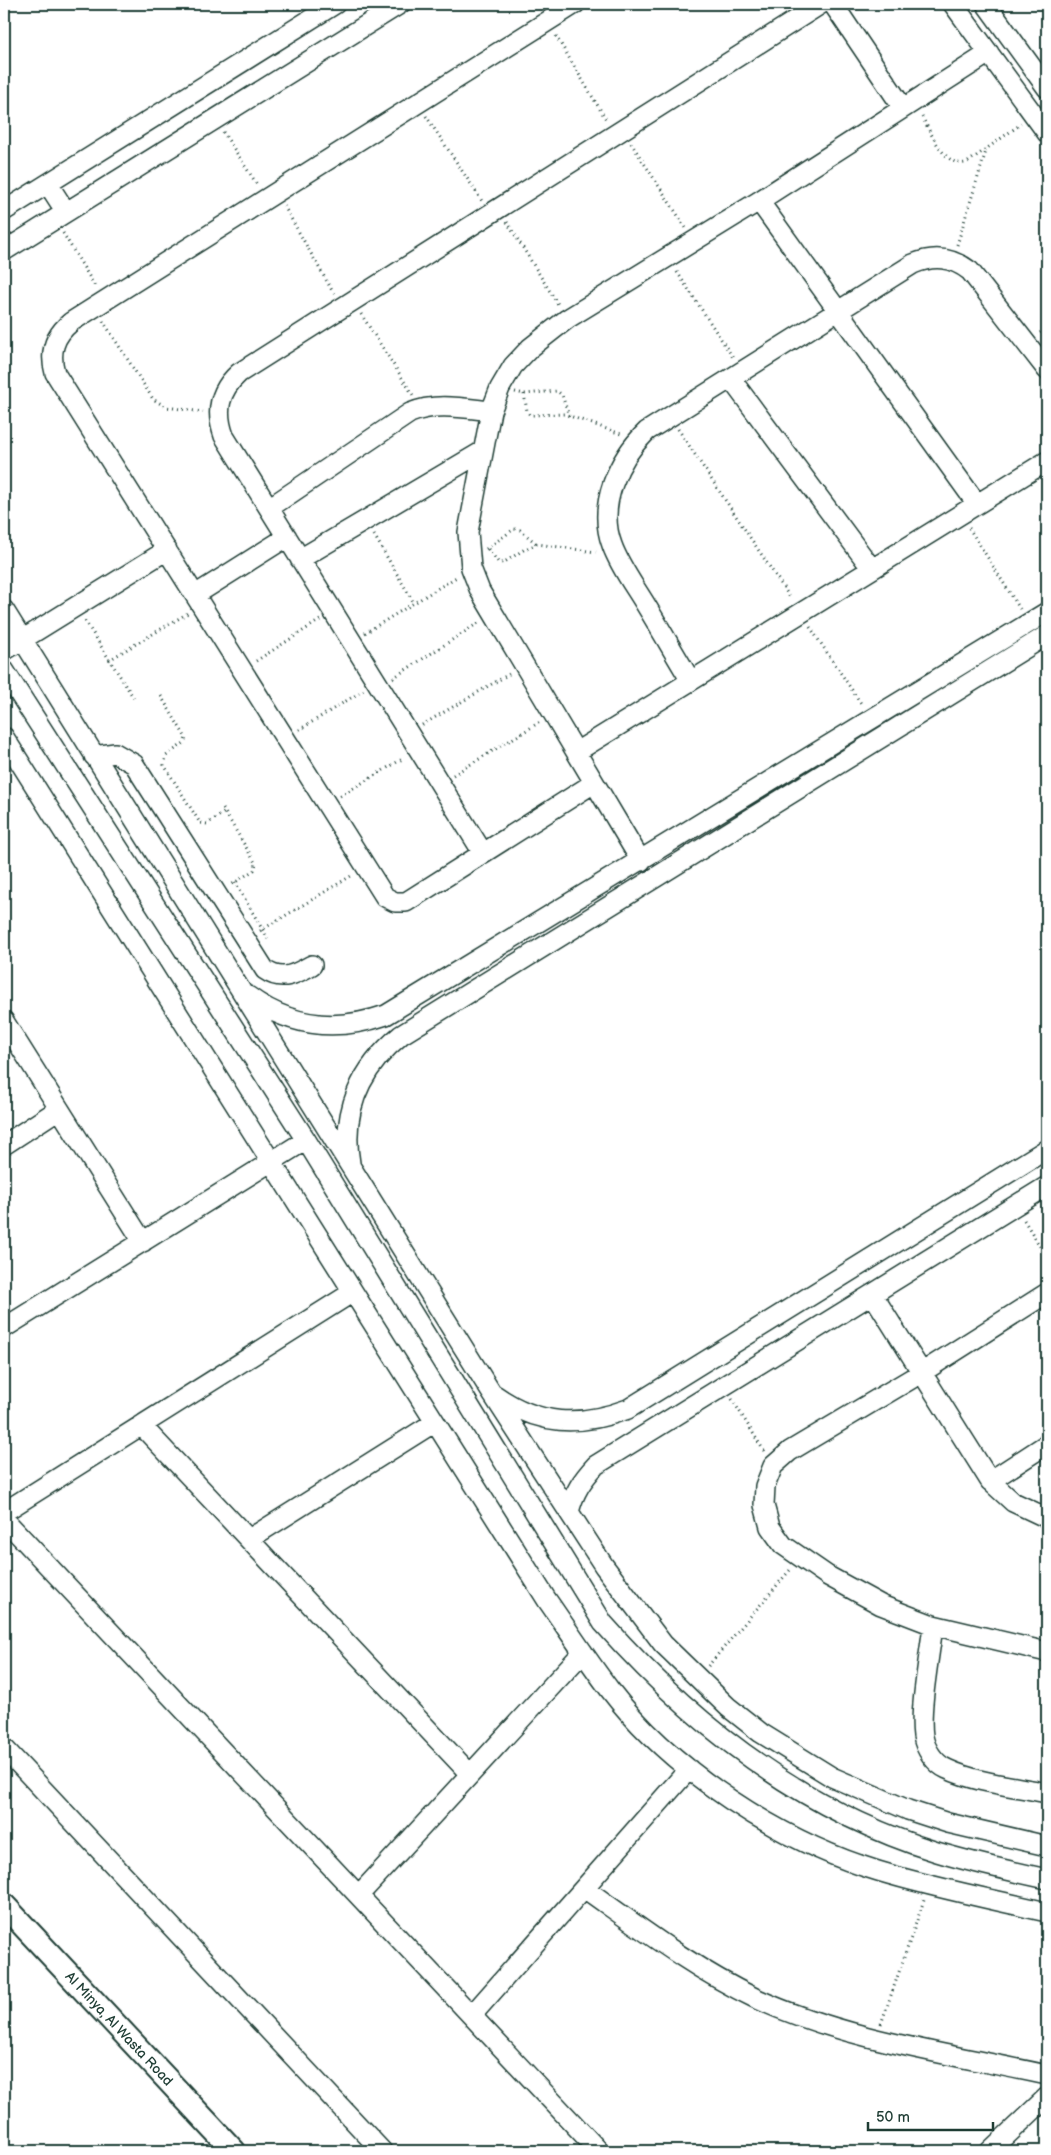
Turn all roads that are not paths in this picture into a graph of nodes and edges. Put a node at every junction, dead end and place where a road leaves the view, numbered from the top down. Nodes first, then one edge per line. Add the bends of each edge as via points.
1 (335, 4) edge
2 (400, 4) edge
3 (575, 4) edge
4 (821, 4) edge
5 (833, 4) edge
6 (953, 4) edge
7 (986, 4) edge
8 (989, 53) junction
9 (1047, 88) edge
10 (907, 105) junction
11 (1047, 133) edge
12 (48, 184) junction
13 (759, 201) junction
14 (4, 211) edge
15 (61, 216) junction
16 (4, 251) edge
17 (839, 312) junction
18 (1047, 370) edge
19 (737, 375) junction
20 (491, 411) junction
21 (483, 451) junction
22 (1047, 461) edge
23 (978, 504) junction
24 (269, 508) junction
25 (287, 537) junction
26 (167, 550) junction
27 (300, 559) junction
28 (872, 569) junction
29 (198, 599) junction
30 (4, 610) edge
31 (1047, 612) edge
32 (1047, 635) edge
33 (22, 640) junction
34 (4, 651) edge
35 (4, 670) edge
36 (691, 681) junction
37 (4, 737) edge
38 (576, 752) junction
39 (94, 756) junction
40 (594, 783) junction
41 (483, 854) junction
42 (641, 861) junction
43 (312, 965) dead end
44 (244, 993) junction
45 (4, 1021) edge
46 (59, 1109) junction
47 (306, 1140) junction
48 (4, 1145) edge
49 (1047, 1149) edge
50 (270, 1162) junction
51 (351, 1169) junction
52 (1047, 1186) edge
53 (143, 1242) junction
54 (353, 1292) junction
55 (1047, 1293) edge
56 (872, 1295) junction
57 (4, 1328) edge
58 (921, 1373) junction
59 (490, 1392) junction
60 (435, 1422) junction
61 (141, 1425) junction
62 (1047, 1444) edge
63 (990, 1481) junction
64 (4, 1512) edge
65 (569, 1512) junction
66 (1047, 1518) edge
67 (4, 1519) edge
68 (249, 1539) junction
69 (933, 1625) junction
70 (583, 1652) junction
71 (1047, 1652) edge
72 (4, 1748) edge
73 (689, 1768) junction
74 (470, 1774) junction
75 (1047, 1793) edge
76 (1047, 1846) edge
77 (1047, 1879) edge
78 (584, 1888) junction
79 (359, 1895) junction
80 (4, 1905) edge
81 (1047, 1912) edge
82 (472, 2015) junction
83 (1047, 2075) edge
84 (1047, 2097) edge
85 (234, 2151) edge
86 (382, 2151) edge
87 (599, 2151) edge
88 (990, 2151) edge

1 - 12 street
2 - 15 street
3 - 26 street via 99,304 71,322 58,336 52,354 55,372
4 - 24 street via 239,373 224,391 218,413 224,436
5 - 10 street
6 - 8 street
7 - 9 street
8 - 10 street
8 - 11 street
10 - 13 street
12 - 14 street
12 - 15 street
13 - 17 street
13 - 20 street via 567,319 513,366
15 - 16 street
17 - 18 street via 923,260 953,260 970,271
17 - 19 street
17 - 23 street
19 - 28 street
19 - 36 street via 669,416 638,440 620,466 610,496 609,529 617,555
20 - 21 street
20 - 24 street via 450,407 422,408 410,413
21 - 27 street
21 - 38 street via 470,520 470,562 480,591
22 - 23 street
23 - 28 street
24 - 25 street
25 - 27 street
25 - 29 street
26 - 29 street
26 - 33 street
27 - 41 street
28 - 36 street
29 - 41 street via 385,897 395,902 406,902
30 - 33 street
31 - 42 street
32 - 51 street via 401,1035 373,1061 355,1094 347,1132
33 - 34 street
33 - 39 street
35 - 47 street
36 - 38 street
37 - 50 street
38 - 40 street
39 - 43 street via 115,753 134,764 259,964 280,977 294,975
39 - 44 street
40 - 41 street
40 - 42 street
42 - 44 street via 386,1016 368,1022 330,1026 293,1020 267,1009
44 - 51 street
45 - 46 street
46 - 48 street
46 - 53 street
47 - 50 street
47 - 77 street via 604,1623 667,1691 702,1722 768,1771 853,1819 935,1852
49 - 59 street via 628,1409 581,1422 556,1421 518,1409
50 - 53 street
50 - 54 street
51 - 59 street
52 - 56 street
53 - 57 street
54 - 60 street
54 - 61 street
55 - 58 street
56 - 58 street
56 - 65 street via 596,1465 573,1495
58 - 63 street
58 - 69 street via 790,1451 773,1466 765,1486 764,1505 770,1527 783,1545 800,1558 881,1605
59 - 65 street
60 - 68 street
60 - 70 street
61 - 64 street
61 - 68 street
62 - 63 street
63 - 66 street via 1013,1502
65 - 76 street via 632,1606 663,1644 697,1679 761,1733 839,1780 908,1810 948,1823
67 - 79 street
68 - 74 street
69 - 71 street
69 - 75 street via 923,1717 923,1736 930,1755 945,1768 963,1775
70 - 73 street via 610,1691 648,1732
70 - 74 street
72 - 86 street
73 - 78 street
73 - 81 street via 732,1801 827,1852 877,1871
74 - 79 street
78 - 82 street
78 - 83 street via 713,1976 799,2016 876,2038
79 - 82 street
80 - 85 main road, Al Minya, Al Wasta Road
82 - 87 street
84 - 88 street

